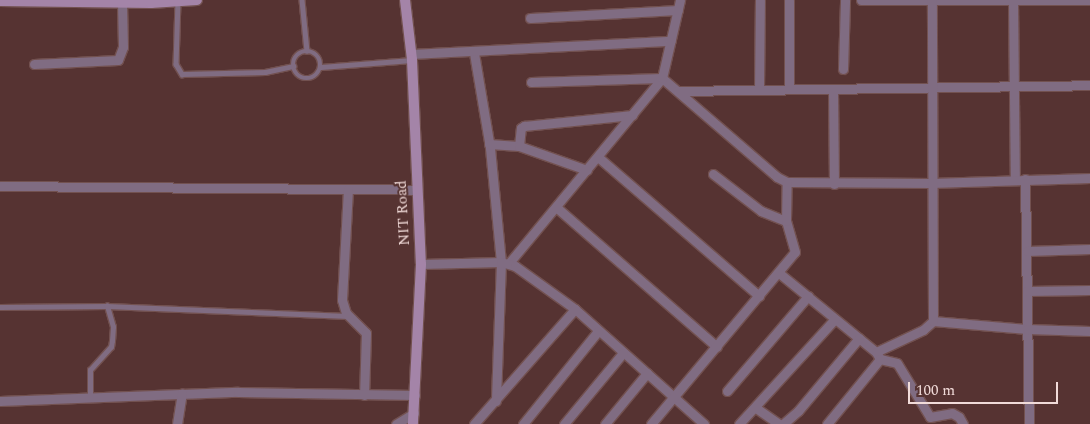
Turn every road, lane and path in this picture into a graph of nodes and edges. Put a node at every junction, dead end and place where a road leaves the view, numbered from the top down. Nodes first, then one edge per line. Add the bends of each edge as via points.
1 (197, 0) edge
2 (302, 0) edge
3 (405, 0) edge
4 (680, 0) edge
5 (760, 0) edge
6 (789, 0) edge
7 (844, 0) edge
8 (861, 0) edge
9 (932, 0) edge
10 (1013, 0) edge
11 (1090, 0) edge
12 (0, 1) edge
13 (178, 1) junction
14 (122, 3) junction
15 (678, 10) junction
16 (530, 18) dead end
17 (671, 41) junction
18 (307, 51) junction
19 (474, 53) junction
20 (411, 57) junction
21 (34, 64) dead end
22 (293, 66) junction
23 (321, 67) junction
24 (843, 69) dead end
25 (662, 78) junction
26 (531, 82) dead end
27 (1015, 86) junction
28 (1090, 86) edge
29 (932, 88) junction
30 (789, 89) junction
31 (832, 89) junction
32 (678, 90) junction
33 (759, 90) junction
34 (632, 115) junction
35 (490, 144) junction
36 (519, 146) junction
37 (598, 157) junction
38 (587, 170) junction
39 (713, 174) dead end
40 (1090, 178) edge
41 (1025, 179) junction
42 (1015, 180) junction
43 (786, 182) junction
44 (931, 183) junction
45 (834, 184) junction
46 (0, 186) edge
47 (348, 189) junction
48 (417, 190) junction
49 (556, 207) junction
50 (786, 221) junction
51 (1090, 249) edge
52 (1027, 251) junction
53 (505, 263) junction
54 (421, 264) junction
55 (779, 272) junction
56 (1090, 290) edge
57 (1028, 291) junction
58 (759, 296) junction
59 (808, 296) junction
60 (107, 306) junction
61 (0, 307) edge
62 (575, 309) junction
63 (350, 316) junction
64 (836, 319) junction
65 (933, 320) junction
66 (1027, 329) junction
67 (598, 331) junction
68 (1090, 331) edge
69 (859, 338) junction
70 (717, 347) junction
71 (623, 353) junction
72 (878, 355) junction
73 (646, 373) junction
74 (727, 391) dead end
75 (182, 393) junction
76 (364, 395) junction
77 (415, 395) junction
78 (90, 396) junction
79 (673, 399) junction
80 (0, 401) edge
81 (496, 401) junction
82 (756, 408) junction
83 (414, 413) junction
84 (178, 424) edge
85 (396, 424) edge
86 (413, 424) edge
87 (474, 424) edge
88 (523, 424) edge
89 (564, 424) edge
90 (605, 424) edge
91 (651, 424) edge
92 (703, 424) edge
93 (740, 424) edge
94 (779, 424) edge
95 (783, 424) edge
96 (827, 424) edge
97 (963, 424) edge
98 (1029, 424) edge

1 - 13 main road
2 - 18 lane
3 - 20 main road, NIT Road
4 - 15 street
5 - 33 street
6 - 30 street
7 - 24 street
8 - 9 street
9 - 10 street
9 - 29 street
10 - 11 street
10 - 27 street
12 - 14 main road
13 - 14 main road
13 - 22 lane via 176,64 182,74 265,72
14 - 21 street via 123,47 118,60
15 - 16 street
15 - 17 street
17 - 19 street
17 - 25 street
18 - 22 lane via 299,54
18 - 23 lane via 316,54
19 - 20 street
19 - 35 street
20 - 23 lane
20 - 48 main road, NIT Road
22 - 23 lane via 297,75 305,79 318,75
25 - 26 street
25 - 32 street
25 - 34 street
27 - 28 street
27 - 29 street
27 - 42 street
29 - 31 street
29 - 44 street
30 - 31 street
30 - 33 street
31 - 45 street
32 - 33 street
32 - 43 street via 776,177
34 - 36 street via 522,126
34 - 37 street
35 - 36 street
35 - 53 street
36 - 38 street
37 - 38 street
37 - 58 street
38 - 49 street
39 - 50 street via 761,211
40 - 41 street
41 - 42 street
41 - 52 street
42 - 44 street
43 - 45 street
43 - 50 street
44 - 45 street
44 - 65 street
46 - 47 street
47 - 48 street
47 - 63 street via 342,300
48 - 54 main road, NIT Road
49 - 53 street
49 - 70 street
50 - 55 street via 795,247
51 - 52 street
52 - 57 street
53 - 54 street
53 - 62 street
53 - 81 street
54 - 77 main road, NIT Road
55 - 58 street
55 - 59 street
56 - 57 street
57 - 66 street
58 - 70 street
59 - 64 street
59 - 74 street
60 - 61 lane
60 - 63 lane
60 - 78 lane via 112,341 90,370
62 - 67 street
62 - 81 street
63 - 76 street via 366,333
64 - 69 street
64 - 82 street
65 - 66 street
65 - 72 street via 923,330
66 - 68 street
66 - 98 street
67 - 71 street
67 - 88 street
69 - 72 street
69 - 95 street via 798,411
70 - 79 street
71 - 73 street
71 - 89 street
72 - 96 street
72 - 97 street via 897,363 930,417 956,414
73 - 79 street
73 - 90 street
75 - 76 street
75 - 78 street
75 - 84 street
76 - 77 street
77 - 83 main road, NIT Road
78 - 80 street
79 - 91 street
79 - 92 street
81 - 87 street
82 - 93 street
82 - 94 street
83 - 85 street
83 - 86 main road, NIT Road

